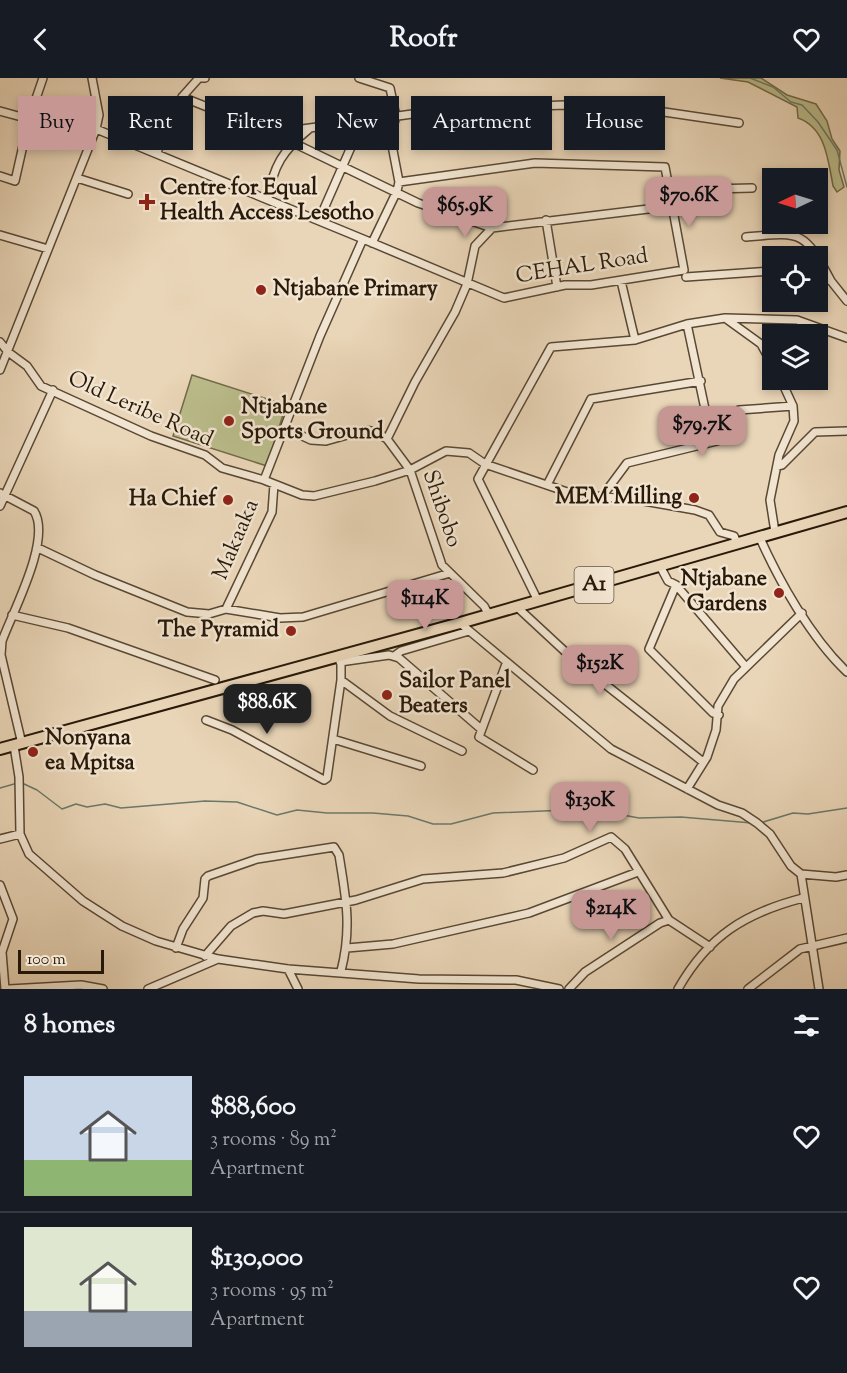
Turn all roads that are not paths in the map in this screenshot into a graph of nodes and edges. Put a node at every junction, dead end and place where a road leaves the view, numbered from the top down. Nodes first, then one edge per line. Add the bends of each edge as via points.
1 (43, 78) edge
2 (92, 78) edge
3 (206, 78) edge
4 (359, 78) edge
5 (36, 96) edge
6 (95, 96) edge
7 (183, 96) edge
8 (392, 96) edge
9 (96, 99) edge
10 (0, 111) edge
11 (18, 116) edge
12 (399, 117) edge
13 (739, 123) dead end
14 (315, 128) edge
15 (96, 129) joint
16 (309, 129) junction
17 (303, 130) edge
18 (303, 134) edge
19 (303, 147) edge
20 (22, 150) edge
21 (88, 150) edge
22 (286, 150) edge
23 (350, 150) edge
24 (393, 150) edge
25 (157, 152) joint
26 (343, 166) junction
27 (0, 176) edge
28 (77, 178) junction
29 (399, 182) junction
30 (752, 188) dead end
31 (670, 190) junction
32 (397, 191) junction
33 (128, 194) dead end
34 (268, 199) junction
35 (673, 206) junction
36 (319, 220) junction
37 (546, 220) junction
38 (492, 228) junction
39 (0, 235) edge
40 (746, 237) dead end
41 (363, 239) junction
42 (372, 243) junction
43 (48, 249) junction
44 (762, 271) edge
45 (685, 273) junction
46 (621, 280) junction
47 (828, 280) edge
48 (831, 281) junction
49 (467, 284) junction
50 (557, 287) junction
51 (847, 301) edge
52 (725, 318) junction
53 (687, 324) junction
54 (847, 338) edge
55 (635, 340) junction
56 (0, 342) edge
57 (762, 346) edge
58 (8, 352) junction
59 (0, 370) edge
60 (701, 381) junction
61 (53, 390) junction
62 (786, 390) edge
63 (794, 406) junction
64 (285, 428) junction
65 (847, 431) edge
66 (387, 440) junction
67 (712, 442) junction
68 (485, 464) junction
69 (777, 466) junction
70 (410, 470) junction
71 (264, 480) junction
72 (274, 484) junction
73 (546, 485) junction
74 (2, 493) edge
75 (601, 498) junction
76 (0, 506) edge
77 (847, 512) edge
78 (775, 532) junction
79 (759, 536) junction
80 (737, 543) junction
81 (38, 548) junction
82 (660, 566) junction
83 (450, 573) junction
84 (676, 585) junction
85 (538, 601) junction
86 (517, 607) junction
87 (226, 609) junction
88 (802, 613) junction
89 (12, 615) junction
90 (489, 615) junction
91 (460, 623) junction
92 (469, 631) junction
93 (1, 654) edge
94 (394, 656) junction
95 (340, 659) junction
96 (506, 664) junction
97 (746, 667) junction
98 (847, 672) edge
99 (215, 680) dead end
100 (341, 680) junction
101 (719, 716) junction
102 (206, 720) dead end
103 (481, 729) junction
104 (333, 739) junction
105 (18, 745) junction
106 (0, 749) edge
107 (462, 751) dead end
108 (703, 762) junction
109 (421, 766) dead end
110 (533, 770) dead end
111 (687, 789) junction
112 (20, 834) junction
113 (0, 839) edge
114 (638, 872) junction
115 (801, 874) junction
116 (847, 875) edge
117 (0, 885) edge
118 (803, 898) junction
119 (347, 902) junction
120 (669, 920) junction
121 (847, 938) edge
122 (812, 946) junction
123 (710, 947) junction
124 (176, 948) junction
125 (347, 948) junction
126 (205, 956) junction
127 (218, 959) junction
128 (288, 969) junction
129 (341, 971) junction
130 (538, 987) edge
131 (5, 989) edge
132 (9, 989) edge
133 (103, 989) edge
134 (148, 989) edge
135 (298, 989) edge
136 (559, 989) edge
137 (569, 989) edge
138 (678, 989) edge
139 (748, 989) edge
140 (819, 989) edge

1 - 5 street
2 - 6 street
3 - 7 street via 199,78
4 - 8 street via 390,88
9 - 15 street
10 - 11 street
12 - 13 street via 449,109 565,105 637,108
14 - 16 street
15 - 25 street
16 - 17 street
16 - 18 street
19 - 26 street
20 - 27 street via 15,181
21 - 28 street
22 - 34 street via 272,171
23 - 26 street
24 - 29 street
25 - 34 street
26 - 32 street
26 - 36 street
28 - 33 street
28 - 43 street
29 - 31 street via 535,163 665,167
29 - 32 street
30 - 31 street
31 - 35 street
32 - 38 street via 418,203
32 - 42 street
34 - 36 street
35 - 37 street
35 - 45 street
36 - 41 street
37 - 38 street
37 - 50 street
38 - 49 street via 475,246
39 - 43 street
40 - 48 street via 788,233 802,238 816,251
41 - 42 street, CEHAL Road
41 - 64 street
42 - 49 street, CEHAL Road
43 - 58 street
44 - 45 street, CEHAL Road
45 - 46 street, CEHAL Road
46 - 50 street, CEHAL Road
46 - 55 street
47 - 48 street
48 - 51 street
49 - 50 street, CEHAL Road via 504,298
49 - 66 street
52 - 53 street
52 - 54 street via 797,320
52 - 57 street
53 - 55 street
53 - 60 street
55 - 68 street via 551,347
56 - 58 street, Old Leribe Road
58 - 59 street
58 - 61 street, Old Leribe Road via 27,366 41,386
60 - 67 street
60 - 73 street via 591,399
61 - 71 street, Old Leribe Road via 205,455 222,468
61 - 74 street
62 - 63 street
63 - 67 street via 739,410 723,434
63 - 69 street via 794,420
64 - 66 street via 311,440 326,441 365,430
64 - 71 street
65 - 69 street via 815,432
66 - 70 street, Shibobo
67 - 75 street via 627,463
68 - 70 street, Old Leribe Road via 469,453 446,451
68 - 73 street, Old Leribe Road
68 - 85 street via 478,479
69 - 78 street via 770,500
70 - 72 street, Old Leribe Road via 307,497
70 - 83 street, Shibobo via 438,558
71 - 72 street, Old Leribe Road
72 - 87 street, Makaaka via 272,512
73 - 75 street, Old Leribe Road
74 - 76 street
74 - 81 street via 37,515
75 - 80 street, Old Leribe Road via 695,510 709,515 720,532 734,536
77 - 78 main road, A1
78 - 79 main road, A1
79 - 80 main road, A1
79 - 88 street via 781,582
80 - 82 main road, A1
81 - 87 street via 187,612 209,614
81 - 89 street
82 - 84 street via 668,581
82 - 85 main road, A1
83 - 87 street via 303,617 280,618
83 - 90 street, Shibobo
84 - 97 street
84 - 101 street via 649,649
85 - 86 main road, A1
86 - 90 main road, A1
86 - 108 street via 572,658
88 - 97 street
88 - 98 street
89 - 93 street
89 - 99 street via 68,628
90 - 91 main road, A1
91 - 92 street
91 - 95 main road, A1
92 - 94 street
92 - 96 street
93 - 105 street
94 - 95 street
94 - 103 street via 405,661
95 - 100 street
95 - 105 main road, A1
96 - 103 street
96 - 111 street via 611,749
97 - 101 street via 718,706
100 - 104 street
100 - 107 street via 390,716
101 - 108 street
102 - 104 street via 232,730 321,780 327,778
103 - 110 street via 479,737
104 - 109 street
105 - 106 main road, A1
105 - 112 street
108 - 111 street
111 - 115 street via 757,823
112 - 113 street
112 - 124 street via 29,854 83,901 122,926
114 - 119 street via 625,849 611,837 549,863 496,874 423,879
114 - 120 street
114 - 125 street via 529,913 393,944
115 - 116 street
115 - 118 street
117 - 131 street via 13,919 2,952
118 - 122 street
118 - 123 street via 747,917
119 - 124 street via 339,855 334,847 257,859 204,879 203,898
119 - 125 street
119 - 126 street via 284,914 253,913 231,926
120 - 123 street
120 - 137 street via 585,972
121 - 122 street
122 - 139 street via 777,964
122 - 140 street
123 - 138 street via 690,968
124 - 126 street
125 - 129 street
126 - 127 street
127 - 128 street
127 - 134 street
128 - 129 street
128 - 135 street
129 - 130 street via 419,979 516,980
130 - 136 street
132 - 133 street via 81,985

